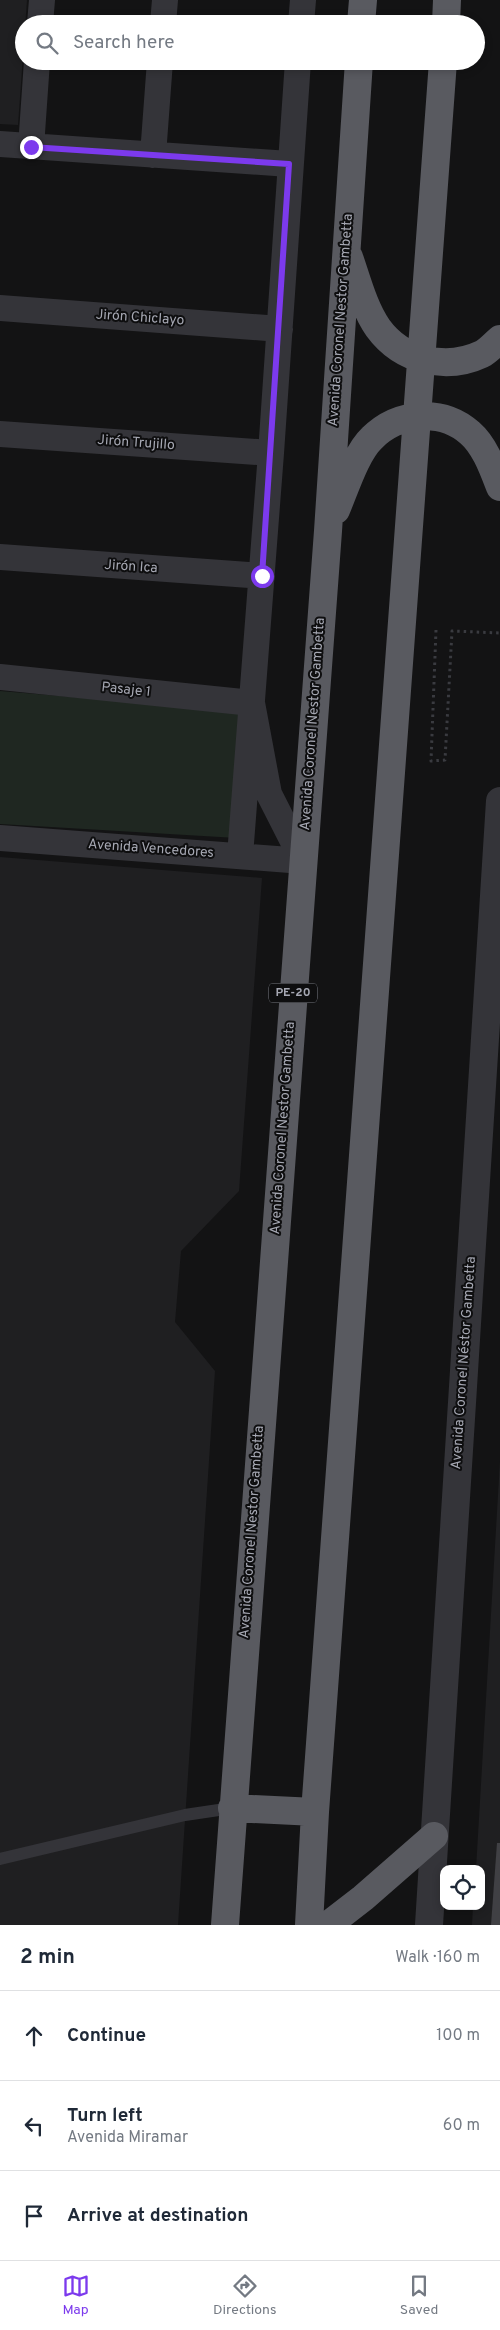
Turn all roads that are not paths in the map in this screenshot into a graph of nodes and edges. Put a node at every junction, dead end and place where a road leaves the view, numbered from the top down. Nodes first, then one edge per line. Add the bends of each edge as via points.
1 (42, 0) edge
2 (165, 0) edge
3 (303, 0) edge
4 (363, 0) edge
5 (447, 0) edge
6 (41, 15) edge
7 (164, 15) edge
8 (302, 15) edge
9 (362, 15) edge
10 (446, 15) edge
11 (36, 70) edge
12 (159, 70) edge
13 (297, 70) edge
14 (358, 70) edge
15 (442, 70) edge
16 (0, 144) edge
17 (31, 147) junction
18 (153, 155) junction
19 (289, 164) junction
20 (345, 246) junction
21 (0, 308) edge
22 (280, 329) junction
23 (500, 339) edge
24 (421, 360) junction
25 (418, 416) junction
26 (0, 434) edge
27 (271, 453) junction
28 (500, 487) edge
29 (328, 531) junction
30 (0, 557) edge
31 (262, 576) junction
32 (0, 677) edge
33 (252, 704) junction
34 (500, 801) edge
35 (0, 838) edge
36 (240, 856) junction
37 (302, 861) junction
38 (493, 1016) edge
39 (232, 1808) junction
40 (315, 1812) junction
41 (434, 1836) junction
42 (0, 1859) edge
43 (225, 1925) edge
44 (309, 1925) edge
45 (328, 1925) edge
46 (429, 1925) edge

1 - 6 street
2 - 7 street
3 - 8 street
4 - 9 highway
5 - 10 highway
11 - 17 street
12 - 18 street
13 - 19 street
14 - 20 highway, Avenida Coronel Nestor Gambetta / PE-20
15 - 24 highway
16 - 17 street
17 - 18 street
18 - 19 street
19 - 22 street
20 - 24 highway via 364,300 379,329 399,349
20 - 29 highway, Avenida Coronel Nestor Gambetta / PE-20
21 - 22 street, Jirón Chiclayo
22 - 27 street
23 - 24 highway via 482,354 450,363
24 - 25 highway
25 - 28 highway via 442,418 470,433 489,460
25 - 29 highway via 395,421 371,438 358,459
25 - 40 highway
26 - 27 street, Jirón Trujillo
27 - 31 street
29 - 37 highway, Avenida Coronel Nestor Gambetta / PE-20
30 - 31 street, Jirón Ica
31 - 33 street
32 - 33 street, Pasaje 1
33 - 36 street
33 - 37 street via 269,794
34 - 38 street, Avenida Coronel Néstor Gambetta
35 - 36 street, Avenida Vencedores
36 - 37 street, Avenida Vencedores
37 - 39 highway, Avenida Coronel Nestor Gambetta / PE-20
38 - 41 street, Avenida Coronel Néstor Gambetta
39 - 40 highway
39 - 42 lane via 185,1815
39 - 43 highway, Avenida Coronel Nestor Gambetta / PE-20
40 - 44 highway
41 - 45 highway
41 - 46 street, Avenida Coronel Néstor Gambetta

